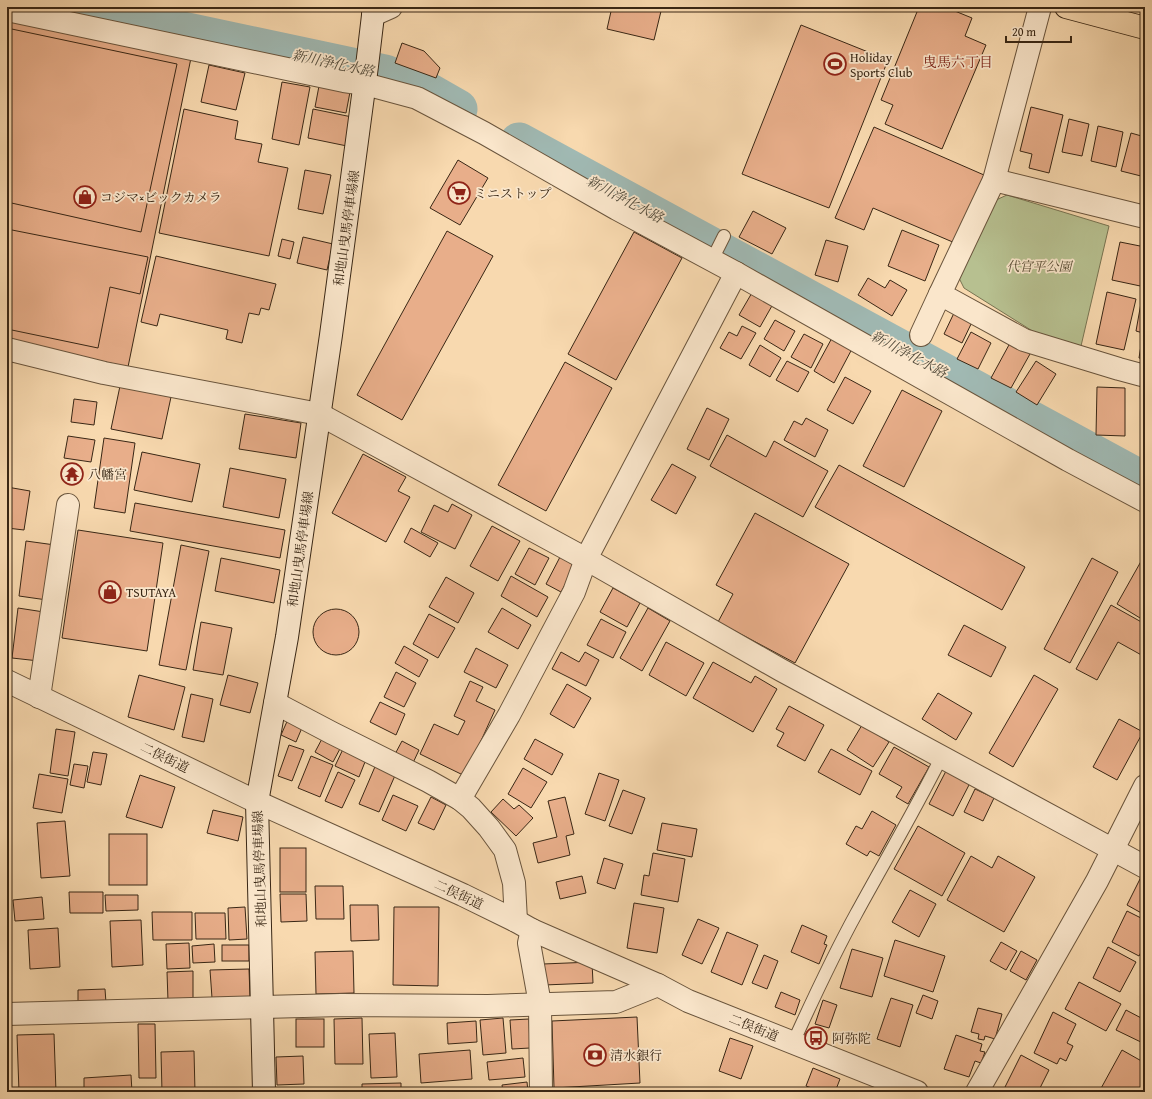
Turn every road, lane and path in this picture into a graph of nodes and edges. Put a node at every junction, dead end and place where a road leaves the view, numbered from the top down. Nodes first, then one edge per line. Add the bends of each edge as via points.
1 (1040, 7) edge
2 (1066, 7) edge
3 (7, 10) edge
4 (379, 10) edge
5 (1145, 28) edge
6 (366, 75) junction
7 (994, 180) junction
8 (1145, 217) edge
9 (724, 236) dead end
10 (712, 260) junction
11 (736, 273) junction
12 (940, 294) junction
13 (921, 335) dead end
14 (7, 349) edge
15 (1145, 376) edge
16 (320, 414) junction
17 (1145, 501) edge
18 (68, 505) dead end
19 (586, 559) junction
20 (7, 681) edge
21 (39, 696) junction
22 (275, 703) junction
23 (942, 756) junction
24 (1145, 786) edge
25 (460, 799) junction
26 (257, 802) junction
27 (1114, 849) junction
28 (1145, 866) edge
29 (524, 925) junction
30 (658, 985) junction
31 (540, 1004) junction
32 (262, 1008) junction
33 (7, 1014) edge
34 (793, 1043) junction
35 (264, 1092) edge
36 (541, 1092) edge
37 (917, 1092) edge
38 (977, 1092) edge

1 - 7 street
2 - 5 highway
3 - 6 street via 344,81
4 - 6 street, 和地山曳馬停車場線
6 - 10 street via 484,133
6 - 16 street, 和地山曳馬停車場線
7 - 8 street
7 - 12 street
9 - 10 lane
10 - 11 street
11 - 17 street
11 - 19 street
12 - 13 street
12 - 15 street via 1024,340
14 - 16 street via 104,373
16 - 19 street
16 - 22 street, 和地山曳馬停車場線
18 - 21 street
19 - 23 street via 781,670
19 - 25 street via 574,592 509,715
20 - 21 street, 二俣街道
21 - 26 street, 二俣街道
22 - 25 street
22 - 26 street, 和地山曳馬停車場線
23 - 27 street
23 - 34 lane via 818,988
24 - 27 street
25 - 29 street via 489,828 505,850
26 - 29 street, 二俣街道
26 - 32 street, 和地山曳馬停車場線
27 - 28 street
27 - 38 street
29 - 30 street, 二俣街道
29 - 31 street
30 - 31 street via 616,1002
30 - 34 street, 二俣街道
31 - 32 street
31 - 36 street
32 - 33 street
32 - 35 street, 和地山曳馬停車場線
34 - 37 street, 二俣街道

